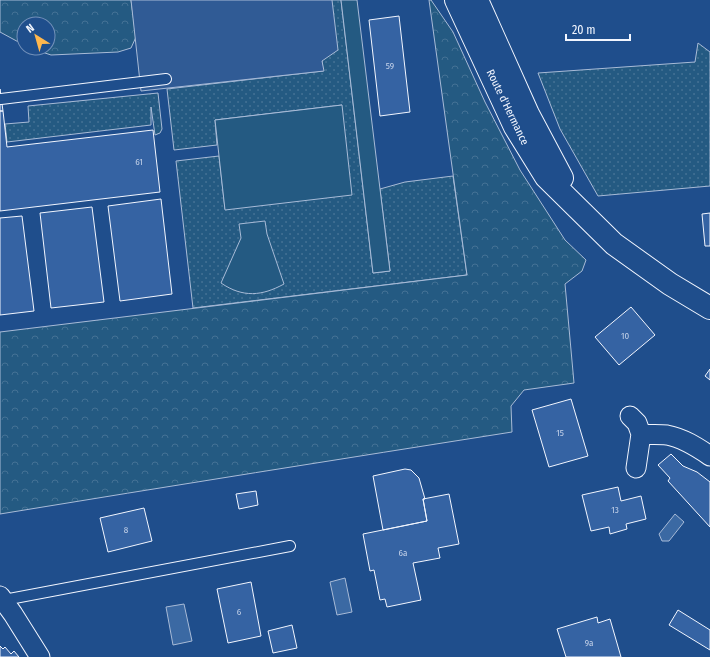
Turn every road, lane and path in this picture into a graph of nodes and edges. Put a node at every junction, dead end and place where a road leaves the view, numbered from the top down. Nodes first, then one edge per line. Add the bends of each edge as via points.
1 (456, 0) edge
2 (477, 0) edge
3 (166, 79) dead end
4 (2, 99) dead end
5 (575, 204) junction
6 (710, 308) edge
7 (630, 416) dead end
8 (642, 434) junction
9 (710, 456) edge
10 (636, 468) dead end
11 (290, 546) dead end
12 (2, 598) edge
13 (40, 657) edge

1 - 5 main road, Route d'Hermance via 527,147 546,177
2 - 5 main road, Route d'Hermance via 528,114
3 - 4 lane
5 - 6 main road, Route d'Hermance via 614,244 670,284
7 - 8 street
8 - 9 street via 676,438
8 - 10 street
11 - 12 lane
12 - 13 street

